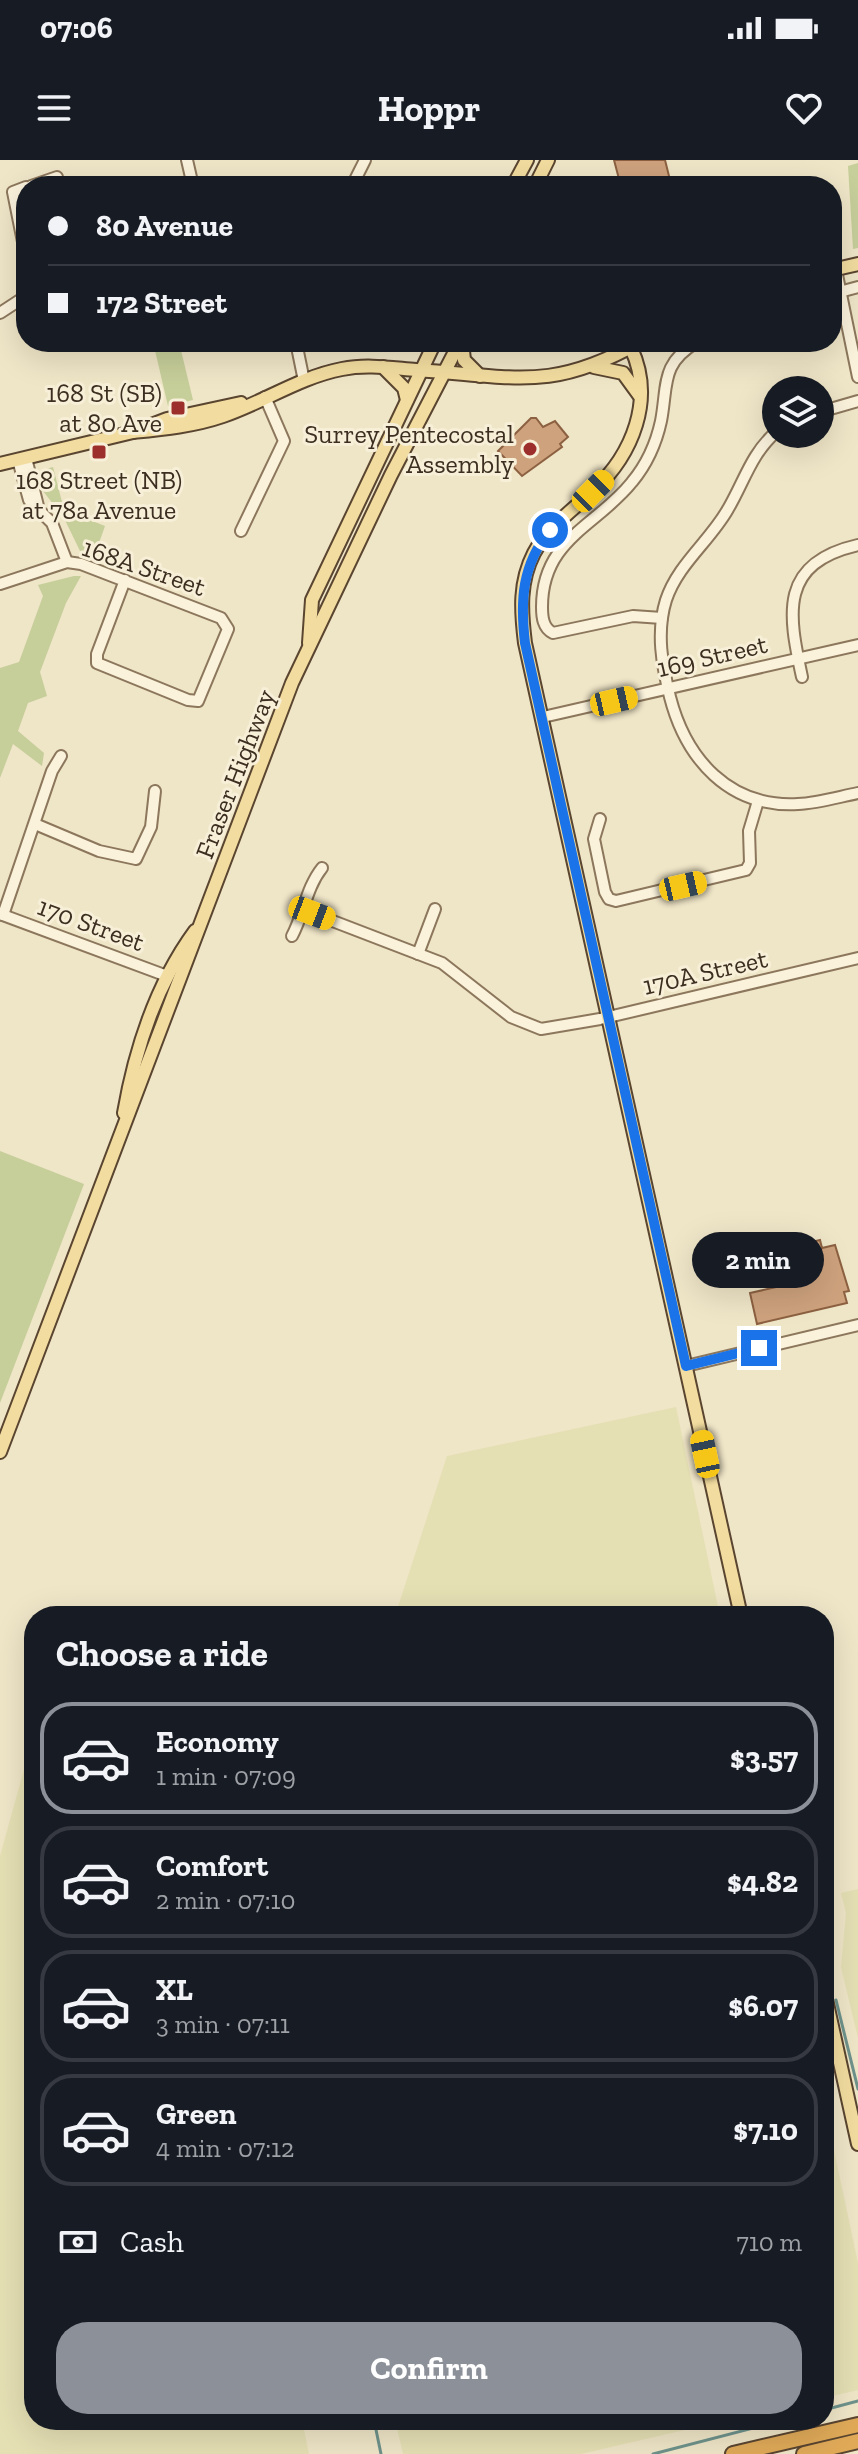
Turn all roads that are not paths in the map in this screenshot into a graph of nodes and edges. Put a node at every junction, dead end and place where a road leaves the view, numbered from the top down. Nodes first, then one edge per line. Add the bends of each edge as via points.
1 (842, 316) edge
2 (298, 352) edge
3 (430, 352) edge
4 (455, 352) edge
5 (463, 352) edge
6 (622, 352) edge
7 (636, 352) edge
8 (684, 352) edge
9 (383, 367) junction
10 (591, 367) junction
11 (422, 370) junction
12 (444, 372) junction
13 (480, 376) junction
14 (858, 377) edge
15 (304, 381) junction
16 (265, 397) junction
17 (407, 400) junction
18 (641, 401) junction
19 (858, 401) edge
20 (834, 408) edge
21 (763, 448) edge
22 (22, 459) junction
23 (0, 464) edge
24 (241, 531) dead end
25 (858, 545) edge
26 (67, 562) junction
27 (125, 580) junction
28 (0, 584) edge
29 (662, 618) junction
30 (858, 645) edge
31 (309, 646) junction
32 (798, 659) junction
33 (802, 677) dead end
34 (668, 689) junction
35 (543, 717) junction
36 (61, 756) dead end
37 (155, 791) dead end
38 (858, 793) edge
39 (758, 801) junction
40 (600, 819) dead end
41 (35, 824) junction
42 (322, 868) dead end
43 (435, 909) dead end
44 (304, 910) junction
45 (1, 914) edge
46 (205, 918) junction
47 (292, 936) dead end
48 (418, 954) junction
49 (858, 958) edge
50 (167, 976) junction
51 (608, 1017) junction
52 (151, 1019) junction
53 (148, 1065) junction
54 (119, 1140) junction
55 (858, 1325) edge
56 (686, 1366) junction
57 (0, 1452) edge
58 (739, 1606) edge
59 (834, 2035) edge
60 (858, 2144) edge
61 (858, 2425) edge
62 (858, 2441) edge
63 (733, 2454) edge
64 (804, 2454) edge

1 - 14 street
2 - 15 street
3 - 11 main road, Fraser Highway
4 - 12 main road, Fraser Highway
5 - 13 main road
6 - 10 main road
7 - 18 main road
8 - 29 street via 667,373 649,458 620,496 561,547 547,577 542,607 546,627 555,633 633,616
9 - 11 main road
9 - 15 main road via 342,369
9 - 17 main road via 404,388
10 - 13 main road via 548,378
10 - 18 main road via 623,373
11 - 12 main road
11 - 17 main road, Fraser Highway
12 - 13 main road
12 - 31 main road, Fraser Highway
15 - 16 main road
16 - 22 main road
16 - 24 street via 284,441
17 - 31 main road, Fraser Highway via 312,600
18 - 35 main road via 619,462 550,530 527,570 521,613
19 - 20 street
21 - 29 street via 724,517 677,577
22 - 23 main road
22 - 26 street via 38,506 55,529
25 - 32 street via 825,556 800,580 791,614
26 - 27 street, 168A Street
26 - 28 street, 168A Street
27 - 27 street, 168A Street via 227,623 198,701 97,663
29 - 34 street
30 - 32 street, 169 Street
31 - 46 main road, Fraser Highway
32 - 33 street, 169 Street
32 - 34 street, 169 Street
34 - 35 street, 169 Street
34 - 39 street via 694,756 715,777
35 - 51 main road
36 - 41 street
37 - 41 street via 151,827 136,859 103,852
38 - 39 street via 799,804
39 - 40 street via 746,870 610,900 594,839
41 - 45 street
42 - 44 street
43 - 48 street
44 - 47 street
44 - 48 street, 170A Street
45 - 50 street, 170 Street
46 - 50 main road, Fraser Highway
46 - 53 main road, Fraser Highway
48 - 51 street, 170A Street via 445,965 524,1025 554,1029
49 - 51 street, 170A Street
50 - 52 main road, Fraser Highway
51 - 56 main road
52 - 53 main road via 144,1057
52 - 54 main road, Fraser Highway via 132,1069
53 - 54 main road, Fraser Highway
54 - 57 main road, Fraser Highway
55 - 56 street
56 - 58 main road
59 - 60 main road
61 - 63 highway
62 - 64 highway

